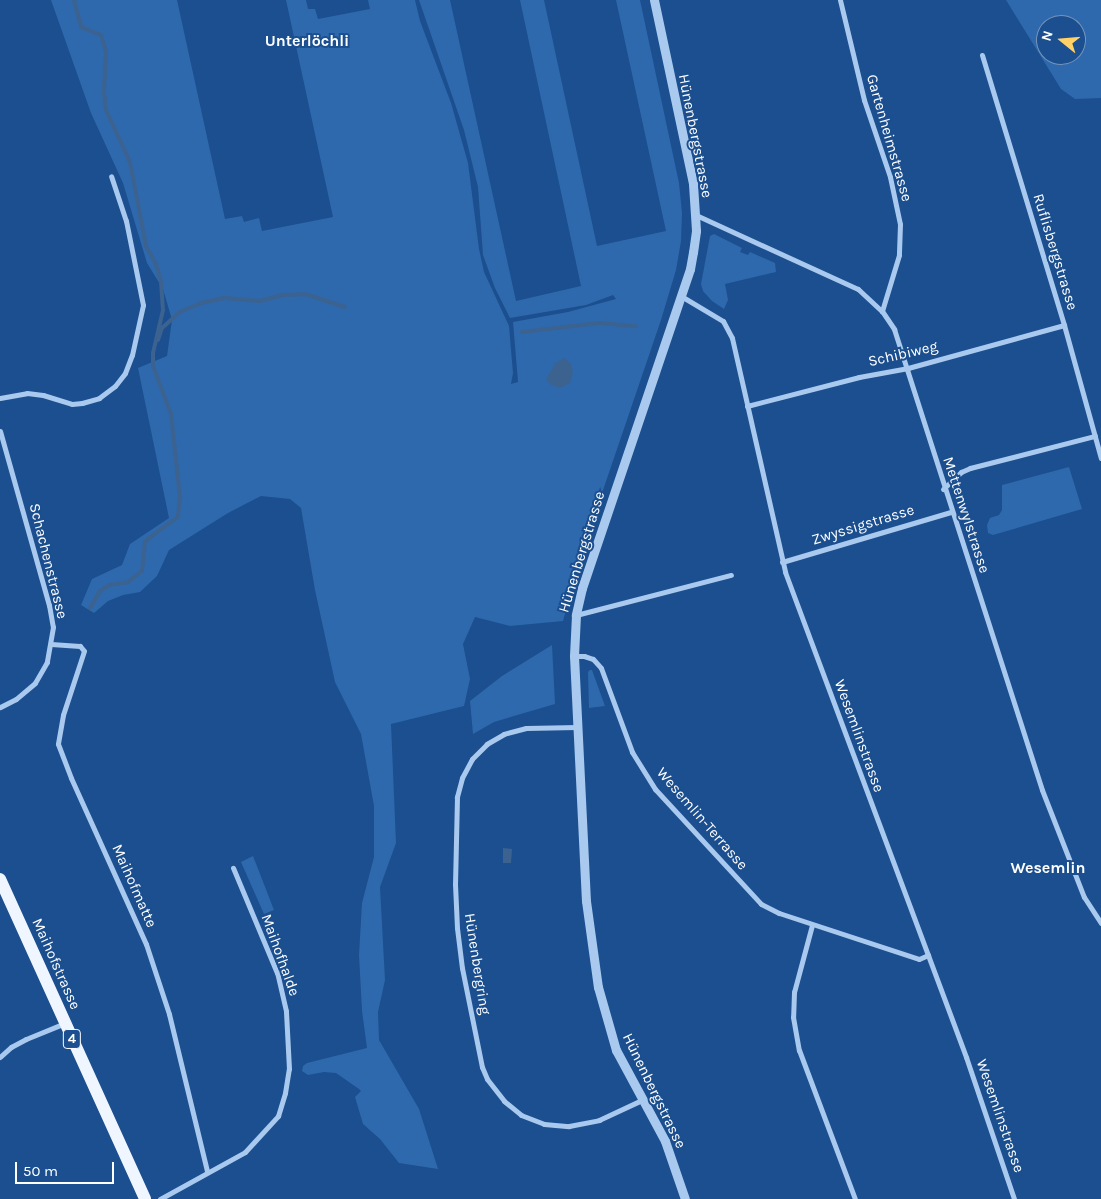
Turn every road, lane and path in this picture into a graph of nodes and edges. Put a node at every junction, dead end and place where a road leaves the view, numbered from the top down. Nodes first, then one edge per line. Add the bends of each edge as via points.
1 (654, 0) edge
2 (840, 0) edge
3 (982, 55) dead end
4 (111, 176) dead end
5 (696, 215) junction
6 (681, 296) junction
7 (882, 311) junction
8 (1064, 325) junction
9 (908, 368) junction
10 (0, 398) edge
11 (747, 406) junction
12 (0, 431) edge
13 (1094, 436) junction
14 (1101, 458) edge
15 (943, 489) junction
16 (951, 512) junction
17 (782, 562) junction
18 (731, 575) dead end
19 (576, 615) junction
20 (51, 644) junction
21 (574, 656) junction
22 (0, 707) edge
23 (577, 727) junction
24 (233, 868) dead end
25 (0, 880) edge
26 (1101, 923) edge
27 (812, 925) junction
28 (928, 955) junction
29 (65, 1023) junction
30 (0, 1057) edge
31 (644, 1099) junction
32 (207, 1171) junction
33 (145, 1199) edge
34 (160, 1199) edge
35 (685, 1199) edge
36 (855, 1199) edge
37 (1014, 1199) edge

1 - 5 street, Hünenbergstrasse via 693,184
2 - 7 street, Gartenheimstrasse via 864,100 890,178 900,224 899,255
3 - 8 street, Ruflisbergstrasse
4 - 10 street via 126,221 143,305 125,373 99,398 82,403 72,404 27,393
5 - 6 street, Hünenbergstrasse via 693,252
5 - 7 street, Mettenwylstrasse via 843,282 870,298
6 - 11 street, Wesemlinstrasse via 711,312 728,329
6 - 19 street, Hünenbergstrasse
7 - 9 street, Mettenwylstrasse via 894,329
8 - 9 street, Schibiweg
8 - 13 street, Ruflisbergstrasse
9 - 11 street, Schibiweg
9 - 15 street, Mettenwylstrasse
11 - 17 street, Wesemlinstrasse
12 - 20 street, Schachenstrasse via 49,605 53,627
13 - 14 street, Ruflisbergstrasse
13 - 15 street via 970,468
15 - 16 street, Mettenwylstrasse
16 - 17 street, Zwyssigstrasse
16 - 26 street, Mettenwylstrasse via 1058,835 1084,897
17 - 28 street, Wesemlinstrasse
18 - 19 street
19 - 21 street, Hünenbergstrasse
20 - 22 street, Schachenstrasse via 47,662 35,683
20 - 32 street, Maihofmatte via 80,646 84,651 62,715 58,744 146,944 169,1014
21 - 23 street, Hünenbergstrasse
21 - 27 street, Wesemlin-Terrasse via 593,659 601,668 632,752 655,789 762,904
23 - 31 street, Hünenbergstrasse via 586,900 596,979 616,1050
23 - 31 street, Hünenbergring via 526,728 504,734 487,744 472,759 462,778 457,797 455,884 462,968 482,1067 504,1101 521,1115 544,1124 569,1126 599,1120
24 - 32 street, Maihofhalde via 276,973 286,1011 289,1069 278,1116 245,1152
25 - 29 main road, Maihofstrasse / 4
27 - 28 street, Wesemlin-Terrasse via 919,960
27 - 36 street via 794,992 793,1017 799,1050
28 - 37 street, Wesemlinstrasse
29 - 30 street via 26,1039
29 - 33 main road, Maihofstrasse / 4
31 - 35 street, Hünenbergstrasse via 665,1141
32 - 34 street, Maihofhalde

